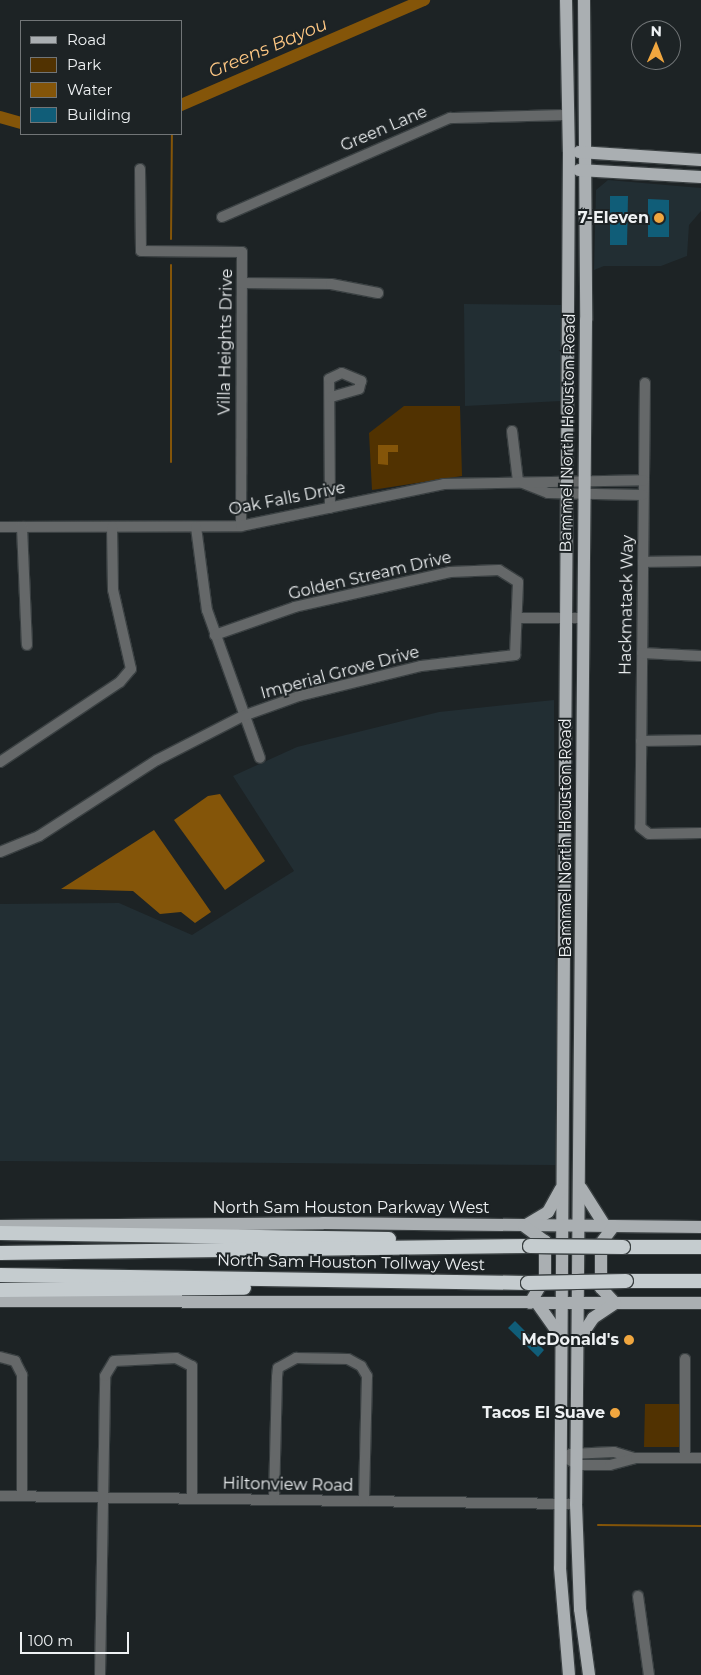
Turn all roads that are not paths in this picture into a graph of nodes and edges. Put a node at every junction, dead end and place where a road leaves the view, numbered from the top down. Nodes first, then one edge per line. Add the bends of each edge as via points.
1 (566, 0) edge
2 (584, 0) edge
3 (566, 21) junction
4 (584, 21) junction
5 (568, 115) junction
6 (569, 152) junction
7 (587, 152) junction
8 (701, 160) edge
9 (140, 169) dead end
10 (569, 170) junction
11 (586, 170) junction
12 (701, 177) edge
13 (222, 216) dead end
14 (242, 283) junction
15 (378, 293) dead end
16 (568, 320) junction
17 (586, 320) junction
18 (644, 383) dead end
19 (331, 396) dead end
20 (512, 431) dead end
21 (566, 480) junction
22 (585, 480) junction
23 (644, 480) junction
24 (518, 482) junction
25 (566, 494) junction
26 (585, 494) junction
27 (644, 495) junction
28 (330, 508) junction
29 (112, 526) junction
30 (241, 526) junction
31 (0, 527) edge
32 (22, 527) junction
33 (196, 527) junction
34 (701, 561) edge
35 (643, 562) junction
36 (519, 618) junction
37 (566, 618) junction
38 (582, 618) junction
39 (215, 635) junction
40 (28, 645) dead end
41 (642, 652) junction
42 (515, 654) joint
43 (701, 656) edge
44 (243, 716) junction
45 (701, 740) edge
46 (641, 741) junction
47 (260, 758) dead end
48 (0, 762) edge
49 (565, 829) junction
50 (582, 830) junction
51 (701, 833) edge
52 (0, 852) edge
53 (564, 973) junction
54 (582, 973) junction
55 (564, 1185) junction
56 (581, 1187) junction
57 (0, 1226) edge
58 (524, 1226) junction
59 (563, 1226) junction
60 (581, 1226) junction
61 (610, 1226) junction
62 (701, 1227) edge
63 (0, 1233) edge
64 (495, 1246) junction
65 (701, 1247) edge
66 (0, 1253) edge
67 (0, 1275) edge
68 (406, 1281) junction
69 (701, 1281) edge
70 (0, 1290) edge
71 (0, 1301) edge
72 (534, 1303) junction
73 (563, 1303) junction
74 (580, 1303) junction
75 (616, 1303) junction
76 (701, 1303) edge
77 (562, 1339) junction
78 (579, 1339) junction
79 (0, 1357) edge
80 (685, 1359) dead end
81 (578, 1452) junction
82 (562, 1456) junction
83 (636, 1458) junction
84 (685, 1458) junction
85 (701, 1458) edge
86 (578, 1465) junction
87 (0, 1496) edge
88 (22, 1496) junction
89 (103, 1497) junction
90 (192, 1498) junction
91 (274, 1500) junction
92 (364, 1501) junction
93 (561, 1504) junction
94 (576, 1504) junction
95 (638, 1596) dead end
96 (100, 1675) edge
97 (569, 1675) edge
98 (589, 1675) edge
99 (649, 1675) edge

1 - 3 main road, Bammel North Houston Road
2 - 4 main road, Bammel North Houston Road
3 - 4 main road
3 - 5 main road, Bammel North Houston Road
4 - 7 main road, Bammel North Houston Road
5 - 6 main road, Bammel North Houston Road
5 - 13 street, Green Lane via 450,118
6 - 7 main road
6 - 10 main road, Bammel North Houston Road
7 - 8 main road
7 - 11 main road, Bammel North Houston Road
9 - 14 street, Villa Heights Drive via 141,251 242,252
10 - 11 main road
10 - 16 main road, Bammel North Houston Road
11 - 12 main road
11 - 17 main road, Bammel North Houston Road
14 - 15 street via 331,284
14 - 30 street, Villa Heights Drive
16 - 17 main road
16 - 21 main road, Bammel North Houston Road
17 - 22 main road, Bammel North Houston Road
18 - 23 street, Hackmatack Way
19 - 28 street
20 - 24 street
21 - 22 street, Oak Falls Drive
21 - 24 street, Oak Falls Drive
21 - 25 main road, Bammel North Houston Road
22 - 23 street, Oak Falls Drive
22 - 26 main road, Bammel North Houston Road
23 - 27 street, Hackmatack Way
24 - 25 street, Oak Falls Drive via 531,490
24 - 28 street, Oak Falls Drive via 416,488
25 - 26 street, Oak Falls Drive
25 - 37 main road, Bammel North Houston Road
26 - 27 street, Oak Falls Drive
26 - 38 main road, Bammel North Houston Road
27 - 35 street, Hackmatack Way
28 - 30 street, Oak Falls Drive
29 - 32 street, Oak Falls Drive
29 - 33 street, Oak Falls Drive
29 - 48 street via 113,590 131,669 125,678
30 - 33 street, Oak Falls Drive
31 - 32 street, Oak Falls Drive
32 - 40 street
33 - 39 street via 202,586
34 - 35 street
35 - 41 street, Hackmatack Way
36 - 37 street
36 - 39 street, Golden Stream Drive via 518,582 511,574 460,570 295,607
36 - 42 street, Golden Stream Drive
37 - 38 street
37 - 49 main road, Bammel North Houston Road
38 - 50 main road, Bammel North Houston Road
39 - 44 street
41 - 43 street
41 - 46 street, Hackmatack Way
42 - 44 street, Imperial Grove Drive via 421,666 299,696
44 - 47 street
44 - 52 street, Imperial Grove Drive via 157,760 39,836
45 - 46 street
46 - 51 street, Hackmatack Way via 640,827 649,834
49 - 50 main road
49 - 53 main road, Bammel North Houston Road
50 - 54 main road, Bammel North Houston Road
53 - 54 main road
53 - 55 main road, Bammel North Houston Road
54 - 56 main road, Bammel North Houston Road
55 - 58 main road via 548,1212
55 - 59 main road, Bammel North Houston Road
56 - 60 main road, Bammel North Houston Road
56 - 61 main road
57 - 58 main road, North Sam Houston Parkway West
58 - 59 main road, North Sam Houston Parkway West
58 - 72 main road via 545,1241 545,1278
59 - 60 main road, North Sam Houston Parkway West
59 - 73 main road, Bammel North Houston Road
60 - 61 main road, North Sam Houston Parkway West
60 - 74 main road, Bammel North Houston Road
61 - 62 main road, North Sam Houston Parkway West
61 - 75 main road via 601,1243 601,1288
63 - 64 highway via 362,1237
64 - 65 highway, North Sam Houston Tollway West, bridge
64 - 66 highway, North Sam Houston Tollway West
67 - 68 highway, North Sam Houston Tollway West
68 - 69 highway, North Sam Houston Tollway West, bridge
68 - 70 highway
71 - 72 main road
72 - 73 main road
72 - 77 main road
73 - 74 main road
73 - 77 main road, Bammel North Houston Road
74 - 75 main road
74 - 78 main road, Bammel North Houston Road
75 - 76 main road
75 - 78 main road via 593,1318
77 - 82 main road, Bammel North Houston Road
78 - 81 main road, Bammel North Houston Road
79 - 88 street via 15,1361 22,1375
80 - 84 street
81 - 82 street
81 - 83 street via 614,1452
81 - 86 main road, Bammel North Houston Road
82 - 86 street
82 - 93 main road, Bammel North Houston Road
83 - 84 street
83 - 86 street via 610,1465
84 - 85 street
86 - 94 main road, Bammel North Houston Road
87 - 88 street, Hiltonview Road
88 - 89 street, Hiltonview Road
89 - 90 street, Hiltonview Road
89 - 90 street via 105,1376 114,1361 176,1358 192,1366
89 - 96 street
90 - 91 street, Hiltonview Road
91 - 92 street, Hiltonview Road
91 - 92 street via 277,1376 285,1362 348,1359 361,1366 368,1390
92 - 93 street, Hiltonview Road
93 - 94 street, Hiltonview Road
93 - 97 main road, Bammel North Houston Road via 561,1611
94 - 98 main road, Bammel North Houston Road via 580,1609
95 - 99 street

